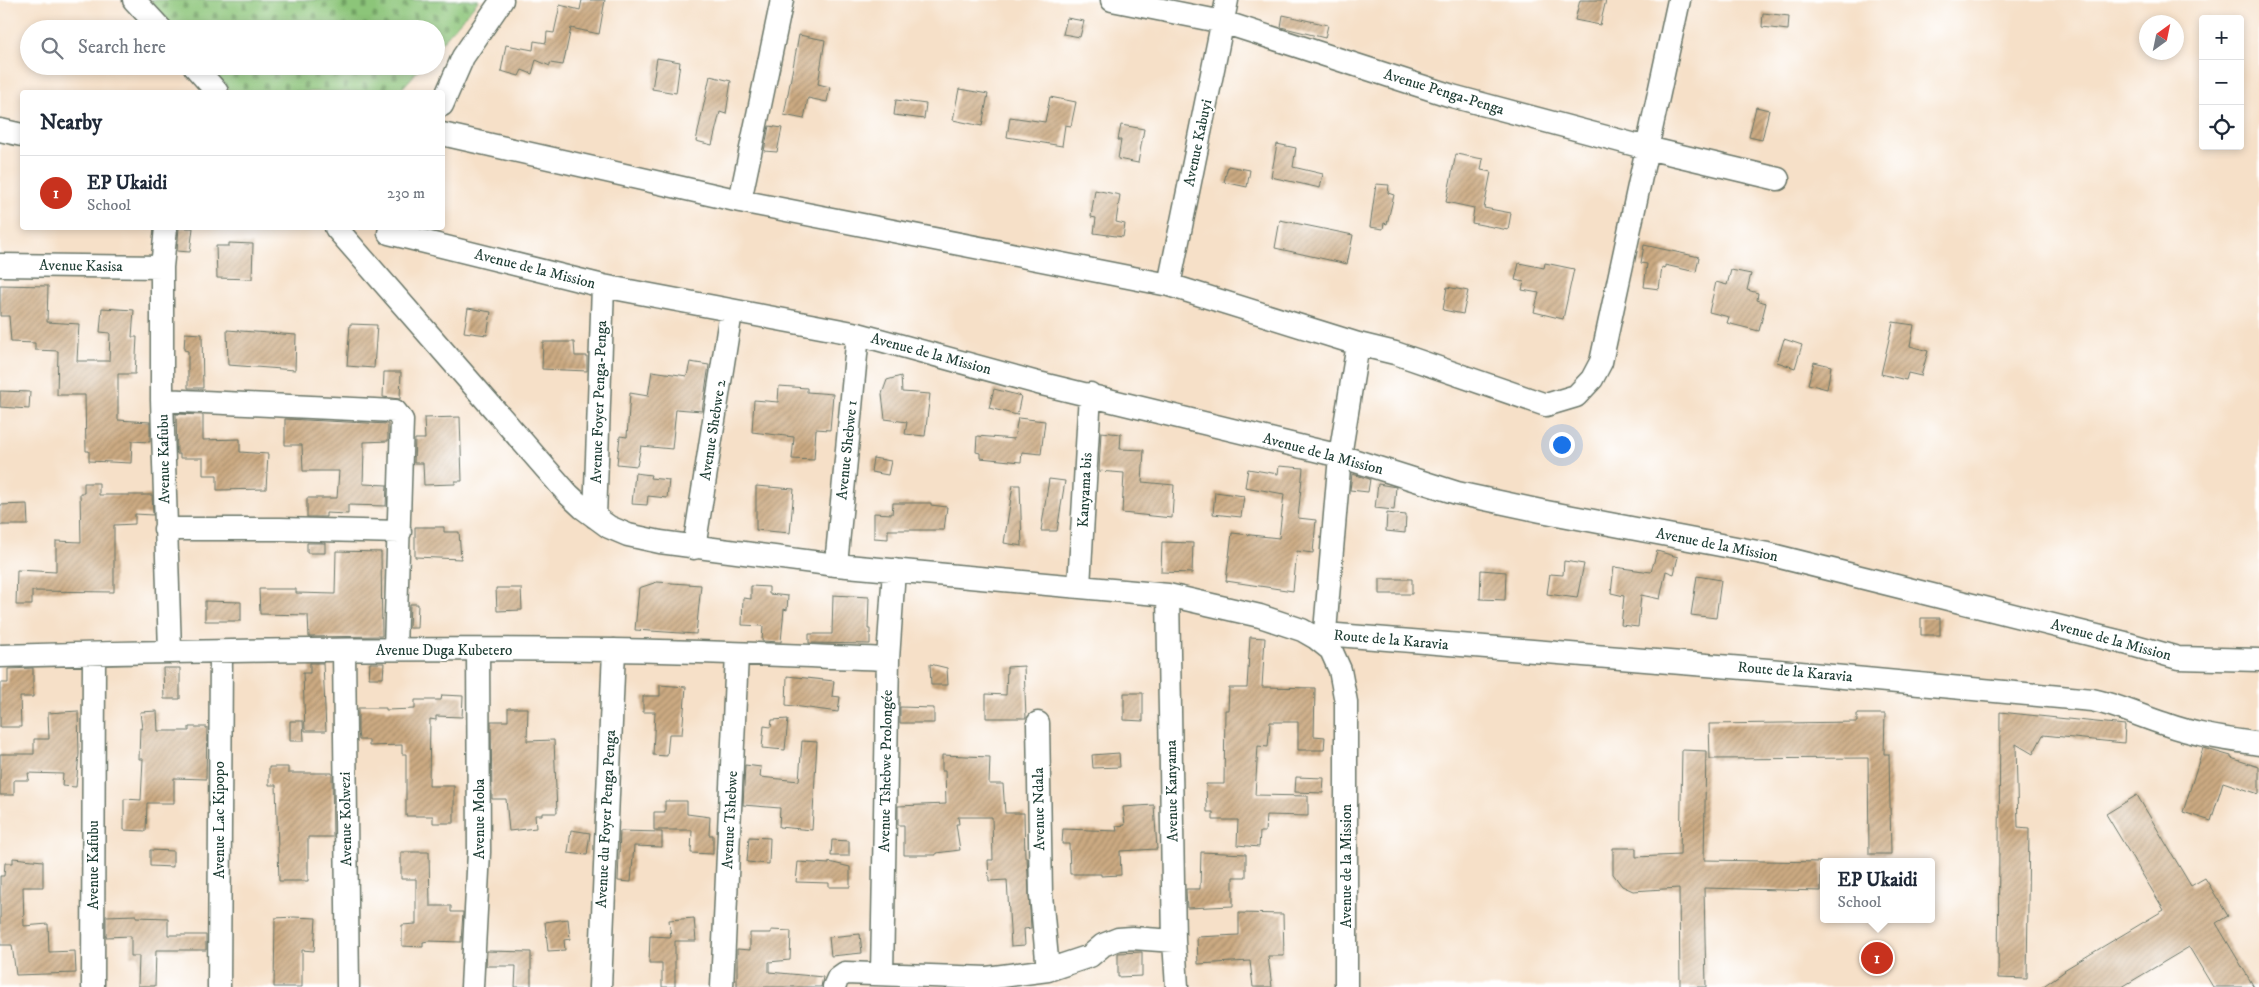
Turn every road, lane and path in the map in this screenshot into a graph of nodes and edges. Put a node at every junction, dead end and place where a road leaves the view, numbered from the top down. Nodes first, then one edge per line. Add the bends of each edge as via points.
1 (134, 0) edge
2 (502, 0) edge
3 (782, 0) edge
4 (1112, 0) edge
5 (1227, 0) edge
6 (1680, 0) edge
7 (153, 20) edge
8 (1223, 22) junction
9 (202, 75) edge
10 (215, 90) edge
11 (445, 98) edge
12 (0, 130) edge
13 (20, 135) edge
14 (445, 135) edge
15 (1647, 148) junction
16 (1778, 178) dead end
17 (740, 201) junction
18 (166, 230) edge
19 (390, 230) edge
20 (340, 232) edge
21 (364, 261) junction
22 (0, 264) edge
23 (162, 268) junction
24 (1169, 285) junction
25 (603, 286) junction
26 (731, 312) junction
27 (858, 334) junction
28 (1358, 344) junction
29 (1090, 394) junction
30 (162, 400) junction
31 (1340, 456) junction
32 (595, 517) junction
33 (166, 529) junction
34 (400, 532) junction
35 (694, 548) junction
36 (836, 565) junction
37 (894, 570) junction
38 (1079, 586) junction
39 (1168, 595) junction
40 (1324, 639) junction
41 (395, 649) junction
42 (478, 650) junction
43 (614, 650) junction
44 (170, 651) junction
45 (344, 651) junction
46 (221, 652) junction
47 (94, 654) junction
48 (737, 654) junction
49 (0, 656) edge
50 (888, 659) junction
51 (2259, 660) edge
52 (1038, 723) dead end
53 (2259, 744) edge
54 (1174, 941) junction
55 (1048, 970) junction
56 (882, 973) junction
57 (93, 987) edge
58 (219, 987) edge
59 (348, 987) edge
60 (472, 987) edge
61 (600, 987) edge
62 (722, 987) edge
63 (834, 987) edge
64 (1177, 987) edge
65 (1346, 987) edge

1 - 7 street
2 - 11 street via 463,57
3 - 17 street
4 - 8 street, Avenue Penga-Penga
5 - 8 street, Avenue Kabuyi
6 - 15 street
8 - 15 street, Avenue Penga-Penga via 1452,96
8 - 24 street, Avenue Kabuyi
9 - 10 street
12 - 13 street
14 - 17 street
15 - 16 street, Avenue Penga-Penga
15 - 28 street via 1601,362 1592,379 1576,396 1546,405 1534,403 1431,364
17 - 24 street
18 - 23 street, Avenue Kafubu
19 - 21 street
19 - 25 street, Avenue de la Mission
20 - 21 street, Avenue de la Mission
21 - 32 street, Avenue de la Mission via 568,494
22 - 23 street, Avenue Kasisa
23 - 30 street, Avenue Kafubu
24 - 28 street
25 - 26 street, Avenue de la Mission
25 - 32 street, Avenue Foyer Penga-Penga
26 - 27 street, Avenue de la Mission
26 - 35 street, Avenue Shebwe 2
27 - 29 street, Avenue de la Mission
27 - 36 street, Avenue Shebwe 1
28 - 31 street
29 - 31 street, Avenue de la Mission
29 - 38 street, Kanyama bis
30 - 33 street, Avenue Kafubu
30 - 34 street via 394,411 402,420
31 - 40 street
31 - 51 street, Avenue de la Mission via 1457,493 1768,554 2159,654 2178,658
32 - 35 street, Avenue de la Mission via 628,535
33 - 34 street
33 - 44 street, Avenue Kafubu
34 - 41 street
35 - 36 street, Avenue de la Mission
36 - 37 street, Avenue de la Mission
37 - 38 street, Avenue de la Mission
37 - 50 street, Avenue Tshebwe Prolongée
38 - 39 street, Avenue de la Mission
39 - 40 street, Avenue de la Mission via 1279,621
39 - 54 street, Avenue Kanyama
40 - 53 street, Route de la Karavia via 1768,670 2092,700 2120,706 2186,730
40 - 65 street, Avenue de la Mission via 1340,670 1346,702
41 - 42 street, Avenue Duga Kubetero
41 - 45 street, Avenue Duga Kubetero
42 - 43 street, Avenue Duga Kubetero
42 - 60 street, Avenue Moba via 479,852
43 - 48 street, Avenue Duga Kubetero
43 - 61 street, Avenue du Foyer Penga Penga
44 - 46 street, Avenue Duga Kubetero
44 - 47 street, Avenue Duga Kubetero
45 - 46 street, Avenue Duga Kubetero
45 - 59 street, Avenue Kolwezi
46 - 58 street, Avenue Lac Kipopo
47 - 49 street, Avenue Duga Kubetero
47 - 57 street, Avenue Kafubu
48 - 50 street, Avenue Duga Kubetero
48 - 62 street, Avenue Tshebwe
50 - 56 street, Avenue Tshebwe Prolongée
52 - 55 street, Avenue Ndala via 1041,895
54 - 55 street via 1118,939 1103,945 1090,956
54 - 64 street, Avenue Kanyama
55 - 56 street via 987,978
56 - 63 street via 846,973 838,978

